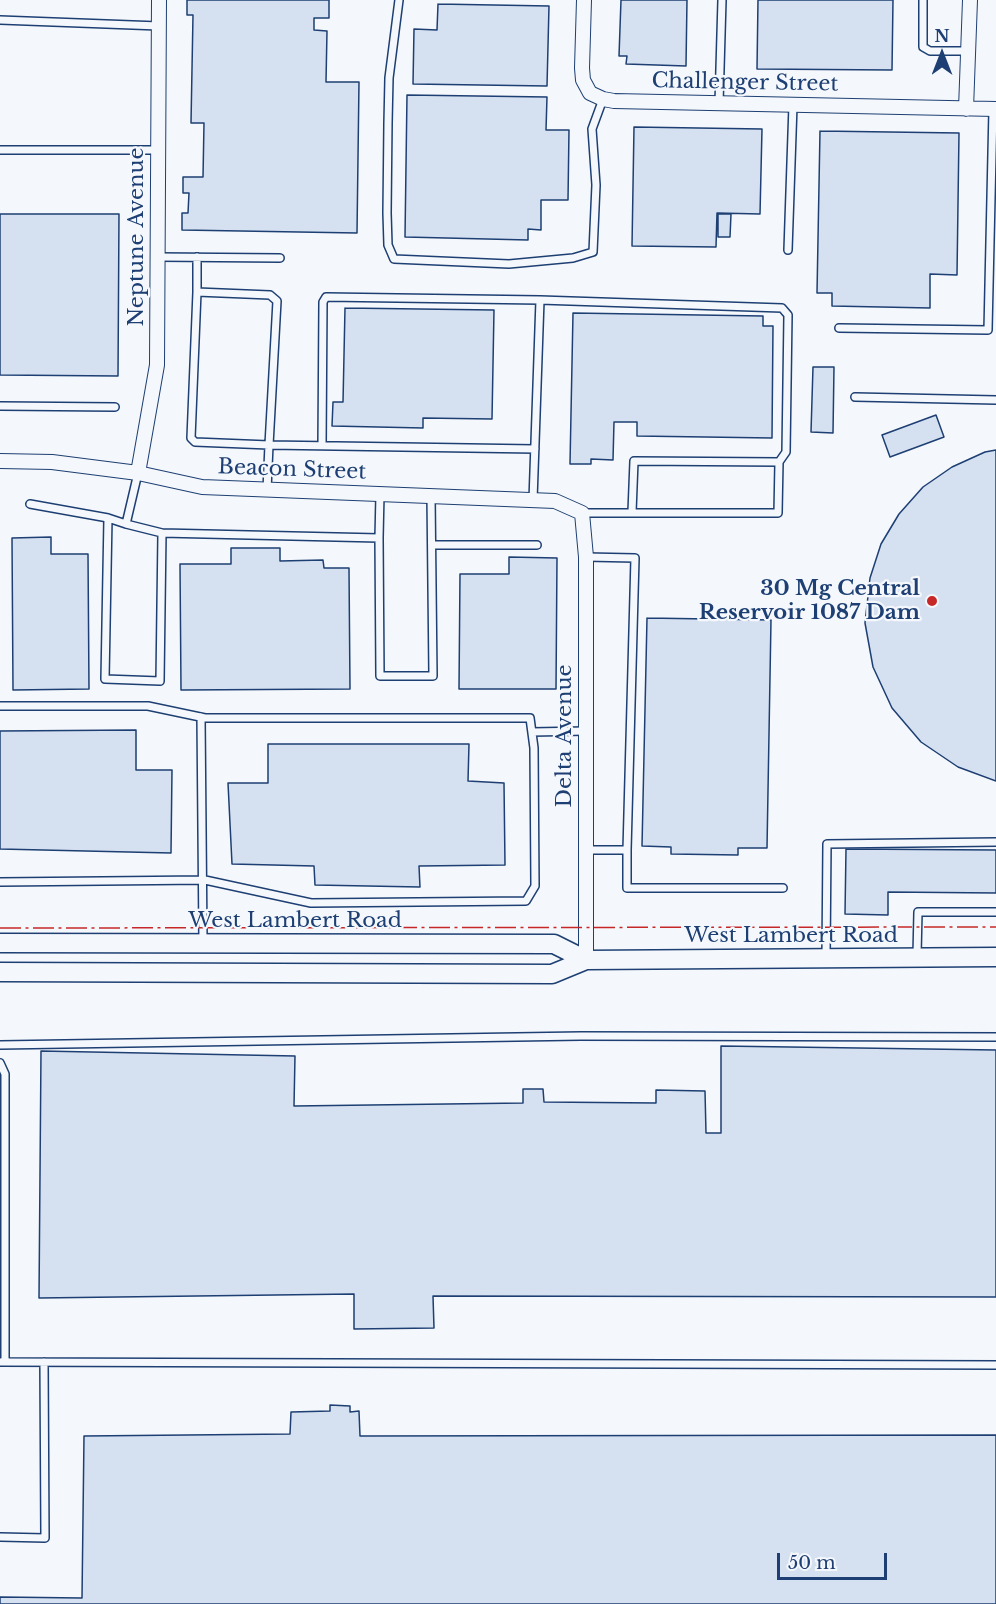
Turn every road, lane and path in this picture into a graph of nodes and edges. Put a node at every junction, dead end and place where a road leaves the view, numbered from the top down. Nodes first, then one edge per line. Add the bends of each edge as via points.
1 (159, 0) edge
2 (399, 0) edge
3 (584, 0) edge
4 (722, 0) edge
5 (922, 0) edge
6 (969, 0) edge
7 (0, 20) edge
8 (159, 26) junction
9 (968, 51) junction
10 (603, 99) junction
11 (719, 103) junction
12 (793, 105) junction
13 (966, 109) junction
14 (995, 109) edge
15 (0, 150) edge
16 (159, 150) junction
17 (788, 250) dead end
18 (158, 257) junction
19 (197, 257) junction
20 (280, 258) dead end
21 (197, 292) junction
22 (540, 300) junction
23 (839, 328) dead end
24 (855, 398) dead end
25 (996, 400) edge
26 (0, 406) edge
27 (115, 406) dead end
28 (270, 445) junction
29 (322, 446) junction
30 (535, 449) junction
31 (0, 461) edge
32 (779, 462) junction
33 (138, 473) junction
34 (267, 490) junction
35 (380, 494) junction
36 (431, 496) junction
37 (533, 500) junction
38 (30, 504) dead end
39 (632, 512) junction
40 (582, 513) junction
41 (108, 518) junction
42 (126, 524) junction
43 (162, 533) junction
44 (379, 538) junction
45 (432, 545) junction
46 (537, 545) dead end
47 (586, 557) junction
48 (0, 705) edge
49 (201, 717) junction
50 (586, 731) junction
51 (532, 732) junction
52 (996, 843) edge
53 (586, 850) junction
54 (627, 850) junction
55 (202, 880) junction
56 (0, 882) edge
57 (783, 888) dead end
58 (996, 912) edge
59 (0, 943) edge
60 (203, 944) junction
61 (996, 957) edge
62 (826, 958) junction
63 (917, 958) junction
64 (586, 960) junction
65 (0, 972) edge
66 (996, 1037) edge
67 (0, 1045) edge
68 (0, 1062) edge
69 (3, 1082) edge
70 (2, 1362) edge
71 (44, 1362) junction
72 (996, 1365) edge
73 (0, 1537) edge

1 - 8 street, Neptune Avenue
2 - 10 lane via 389,78 388,123 387,224 388,245 394,259 509,264 573,258 593,252 596,185 592,129
3 - 10 street via 583,80 590,93
4 - 11 lane
5 - 9 lane via 923,47 930,51
6 - 9 street
7 - 8 lane
8 - 16 street, Neptune Avenue
9 - 13 street
10 - 11 street, Challenger Street
11 - 12 street, Challenger Street
12 - 13 street, Challenger Street
12 - 17 lane
13 - 14 street, Challenger Street
14 - 23 lane via 988,330
15 - 16 lane
16 - 18 street, Neptune Avenue
18 - 19 lane
18 - 33 street, Neptune Avenue via 158,365
19 - 20 lane
19 - 21 lane
21 - 28 lane via 270,295 277,302
21 - 28 lane via 191,438 195,442
22 - 29 lane via 326,297
22 - 30 lane
22 - 32 lane via 782,308 788,315 786,452
24 - 25 lane
26 - 27 lane
28 - 29 lane
28 - 34 lane
29 - 30 lane
30 - 37 lane
31 - 33 street, Beacon Street via 52,462
32 - 39 lane via 778,513
32 - 39 lane via 634,460
33 - 34 street, Beacon Street via 202,487
33 - 42 lane
34 - 35 street, Beacon Street
35 - 36 street, Beacon Street
35 - 44 lane
36 - 37 street, Beacon Street
36 - 45 lane
37 - 40 street, Beacon Street via 555,501
38 - 41 lane
39 - 40 lane
40 - 47 street, Delta Avenue
41 - 42 lane
41 - 43 lane via 105,679 160,681
42 - 43 lane
43 - 44 lane
44 - 45 lane via 380,676 433,676
45 - 46 lane
47 - 50 street, Delta Avenue
47 - 54 lane via 635,558
48 - 49 lane via 148,706
49 - 51 lane via 530,718
49 - 55 lane
50 - 51 lane
50 - 53 street, Delta Avenue
51 - 55 lane via 535,886 526,901 311,903
52 - 62 lane via 827,844
53 - 54 lane
53 - 64 street, Delta Avenue
54 - 57 lane via 627,888
55 - 56 lane
55 - 60 lane
58 - 63 lane via 918,912
59 - 60 main road, West Lambert Road
60 - 64 main road, West Lambert Road via 554,944
61 - 63 main road, West Lambert Road
62 - 63 main road, West Lambert Road
62 - 64 main road, West Lambert Road
64 - 65 main road, West Lambert Road via 552,974
66 - 67 lane via 581,1036
68 - 69 lane via 5,1074
69 - 70 lane
70 - 71 lane
71 - 72 lane
71 - 73 lane via 45,1538

